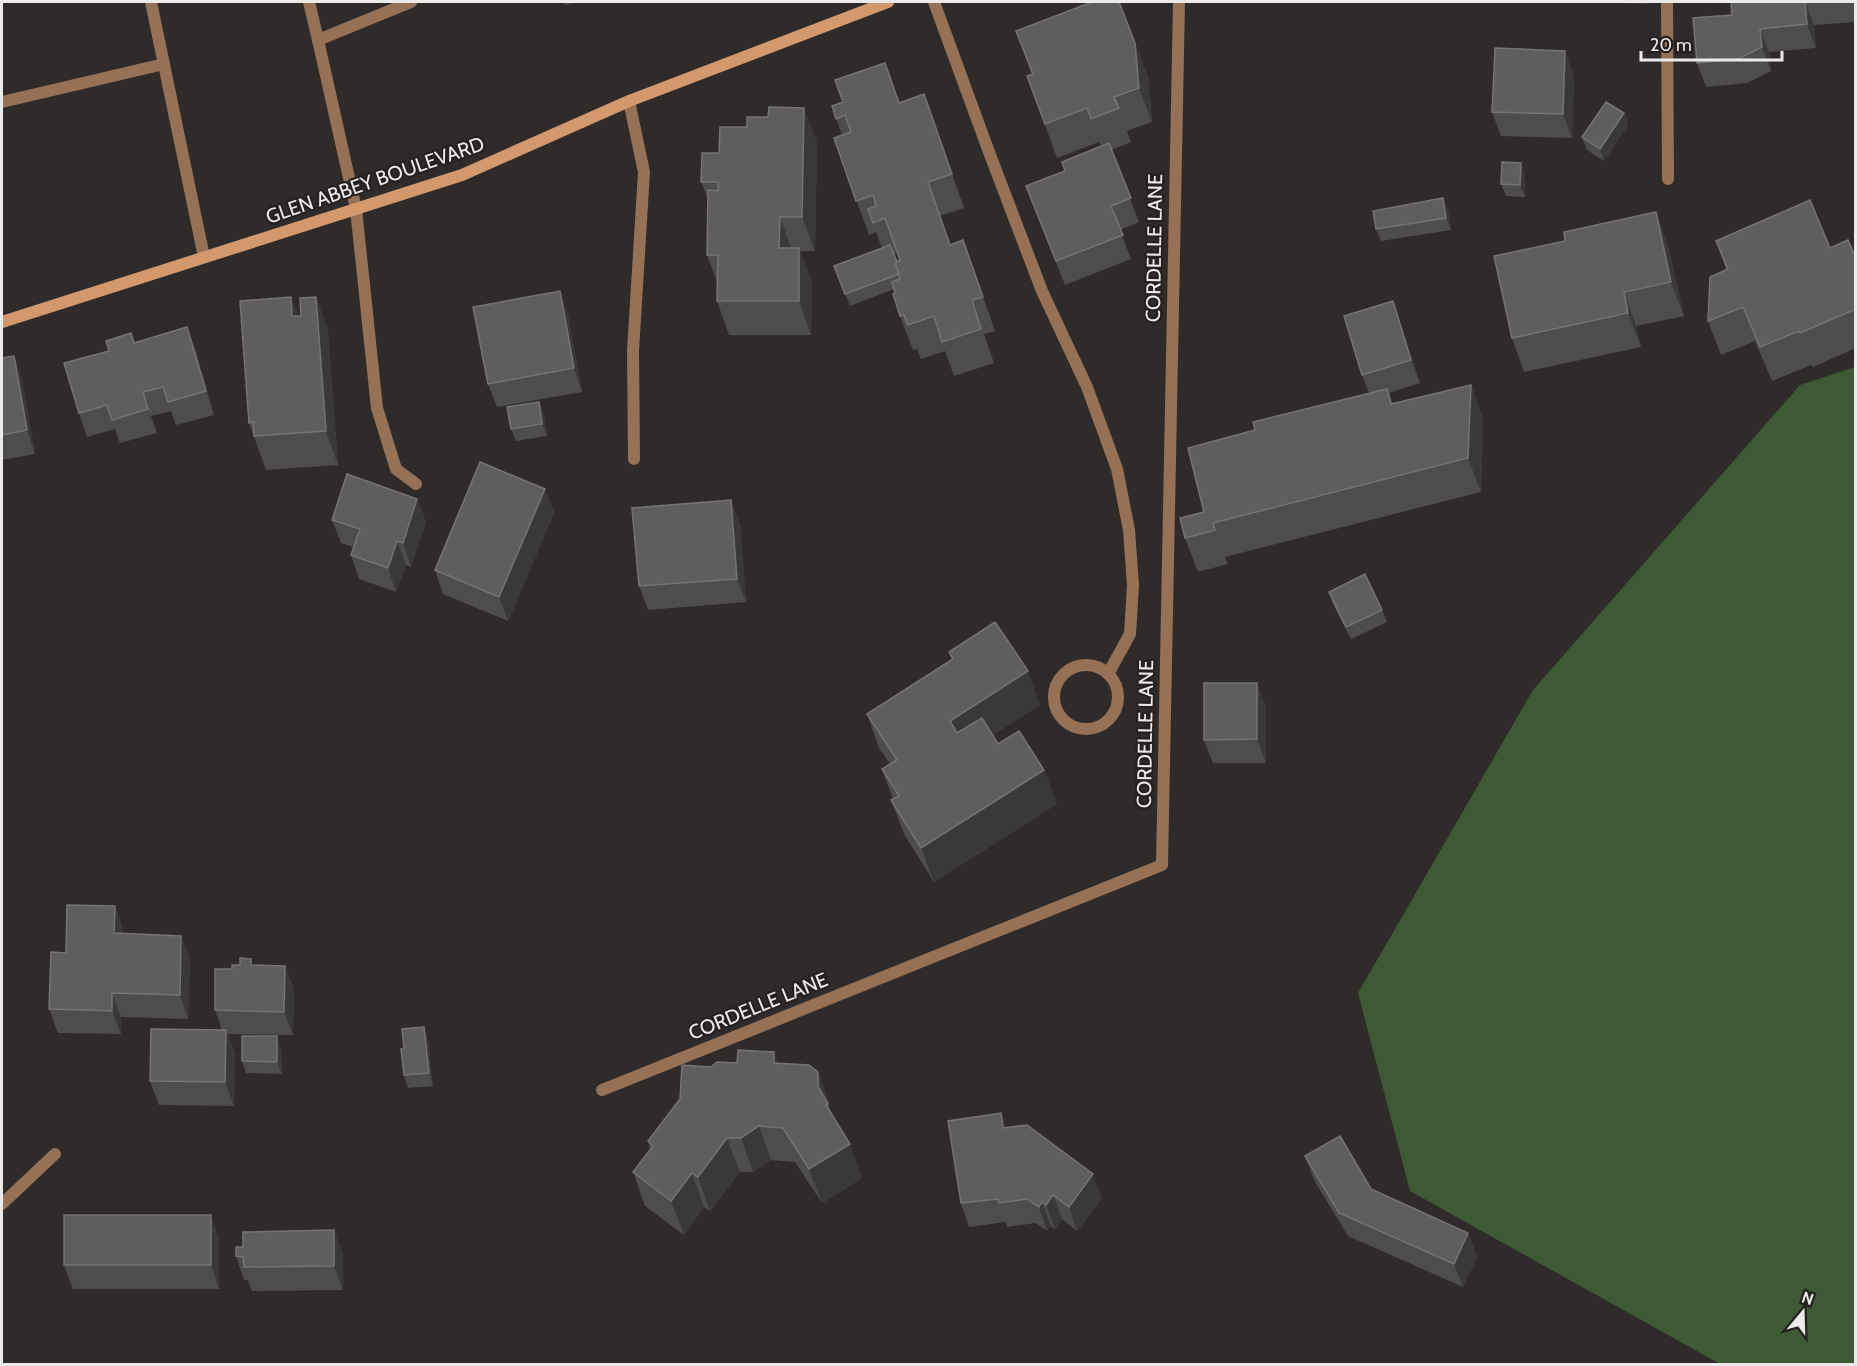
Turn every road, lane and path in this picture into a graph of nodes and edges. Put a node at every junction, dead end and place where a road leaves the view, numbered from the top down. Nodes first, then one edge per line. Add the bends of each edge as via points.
1 (152, 2) edge
2 (309, 2) edge
3 (411, 2) edge
4 (888, 2) edge
5 (934, 2) edge
6 (1179, 2) edge
7 (1667, 2) edge
8 (318, 40) junction
9 (164, 64) junction
10 (629, 101) junction
11 (2, 102) edge
12 (1668, 179) dead end
13 (356, 209) junction
14 (204, 257) junction
15 (2, 322) edge
16 (634, 459) dead end
17 (416, 484) dead end
18 (1108, 674) junction
19 (602, 1090) dead end
20 (55, 1154) dead end
21 (2, 1204) edge

1 - 9 street
2 - 8 street
3 - 8 street
4 - 10 street, GLEN ABBEY BOULEVARD
5 - 18 street via 1038,280 1087,387 1117,469 1129,530 1130,634
6 - 19 street, CORDELLE LANE via 1162,865
7 - 12 street
8 - 13 street
9 - 11 street
9 - 14 street
10 - 13 street, GLEN ABBEY BOULEVARD via 462,175
10 - 16 street via 644,172 633,351
13 - 14 street, GLEN ABBEY BOULEVARD
13 - 17 street via 377,408 396,469
14 - 15 street, GLEN ABBEY BOULEVARD
18 - 18 street via 1115,683 1118,705 1106,723 1085,729 1065,722 1054,705 1062,675 1090,665
20 - 21 street

